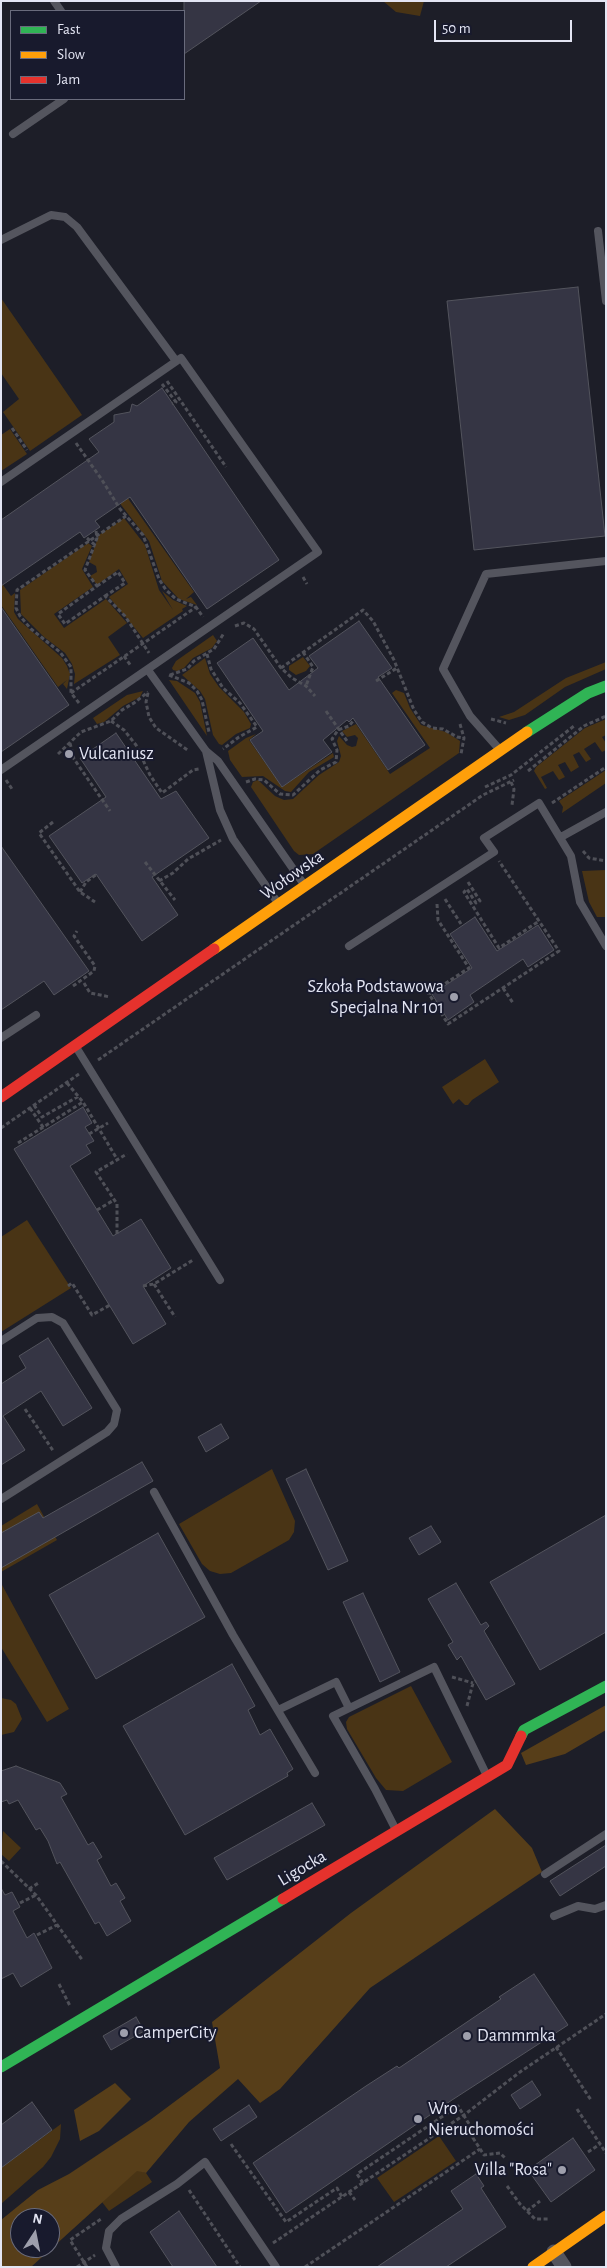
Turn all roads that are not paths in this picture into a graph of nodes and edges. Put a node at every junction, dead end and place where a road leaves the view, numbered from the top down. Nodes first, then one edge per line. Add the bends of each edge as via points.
1 (63, 100) edge
2 (13, 134) dead end
3 (598, 231) dead end
4 (1, 240) edge
5 (606, 301) edge
6 (176, 361) junction
7 (1, 482) edge
8 (606, 561) edge
9 (148, 670) junction
10 (606, 686) edge
11 (206, 751) junction
12 (502, 752) junction
13 (1, 770) edge
14 (606, 812) edge
15 (561, 836) junction
16 (305, 886) junction
17 (279, 905) junction
18 (349, 946) dead end
19 (606, 946) edge
20 (36, 1015) dead end
21 (1, 1038) edge
22 (75, 1046) junction
23 (1, 1097) edge
24 (220, 1280) dead end
25 (1, 1341) edge
26 (154, 1492) dead end
27 (1, 1498) edge
28 (606, 1686) edge
29 (349, 1708) junction
30 (278, 1710) junction
31 (315, 1773) dead end
32 (488, 1778) junction
33 (397, 1831) junction
34 (606, 1834) edge
35 (545, 1874) dead end
36 (606, 1905) edge
37 (554, 1916) dead end
38 (1, 2067) edge
39 (606, 2216) edge
40 (554, 2252) junction
41 (116, 2267) edge
42 (276, 2267) edge
43 (533, 2267) edge
44 (564, 2267) edge

1 - 2 lane
3 - 5 lane
4 - 6 lane via 51,215 65,217 77,227
6 - 7 lane
6 - 9 lane via 181,358 318,552
8 - 12 lane via 486,574 443,669 470,716
9 - 11 lane
9 - 13 lane
10 - 12 street, Wołowska via 558,711
11 - 16 lane via 218,761
11 - 17 lane via 220,810 233,839
12 - 16 street, Wołowska
14 - 15 lane
15 - 18 lane via 539,803 484,838 494,852
15 - 19 lane via 571,856 580,902
16 - 17 street, Wołowska
17 - 22 street, Wołowska
20 - 21 lane
22 - 23 street, Wołowska
22 - 24 lane
25 - 27 lane via 37,1318 52,1317 63,1323 117,1410 114,1424 107,1432
26 - 30 lane
28 - 32 street, Ligocka via 524,1730 507,1765
29 - 30 lane via 336,1682
29 - 32 lane via 434,1667
29 - 33 lane via 333,1716
30 - 31 lane
32 - 33 street, Ligocka
33 - 38 street, Ligocka
34 - 35 lane
36 - 37 lane via 595,1909 578,1906
39 - 40 street
40 - 43 street
40 - 44 street
41 - 42 lane via 106,2248 109,2231 121,2219 205,2162

